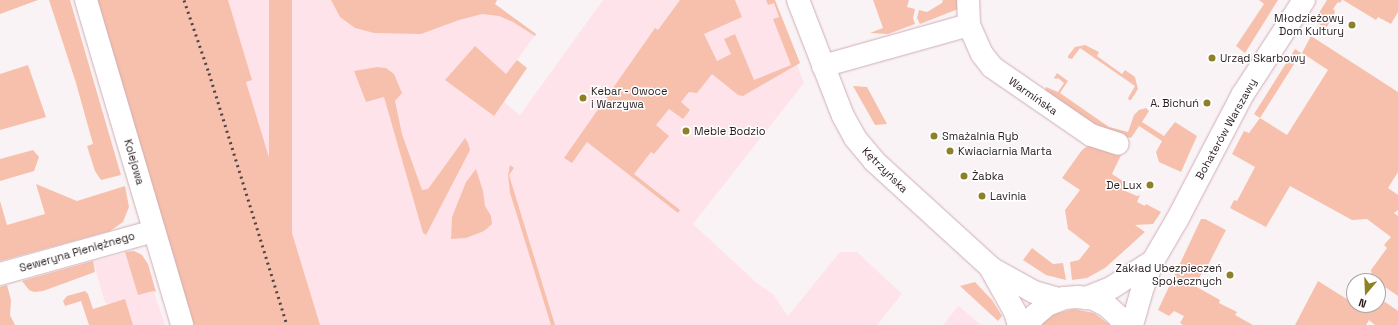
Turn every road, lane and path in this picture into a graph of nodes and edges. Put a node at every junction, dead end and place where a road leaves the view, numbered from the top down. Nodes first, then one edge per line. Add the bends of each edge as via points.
1 (86, 0) edge
2 (798, 0) edge
3 (968, 0) edge
4 (1304, 0) edge
5 (969, 25) junction
6 (823, 66) junction
7 (1118, 144) dead end
8 (154, 231) junction
9 (1153, 261) junction
10 (991, 268) junction
11 (0, 274) edge
12 (1086, 298) junction
13 (1059, 299) junction
14 (182, 325) edge
15 (1019, 325) edge
16 (1028, 325) edge
17 (1124, 325) edge
18 (1132, 325) edge

1 - 8 street, Kolejowa
2 - 6 street, Kętrzyńska
3 - 5 street, Warmińska
4 - 9 street, Bohaterów Warszawy via 1243,94
5 - 6 street
5 - 7 street, Warmińska via 982,54 997,71 1091,135
6 - 10 street, Kętrzyńska via 854,138 874,161
8 - 11 street, Seweryna Pieniężnego
8 - 14 street, Kolejowa
9 - 12 street, Bohaterów Warszawy via 1111,288
9 - 18 street, Bohaterów Warszawy
10 - 13 street, Kętrzyńska via 1034,292
10 - 15 street, Kętrzyńska via 1015,312
12 - 13 street
12 - 17 street via 1107,306
13 - 16 street via 1041,309

